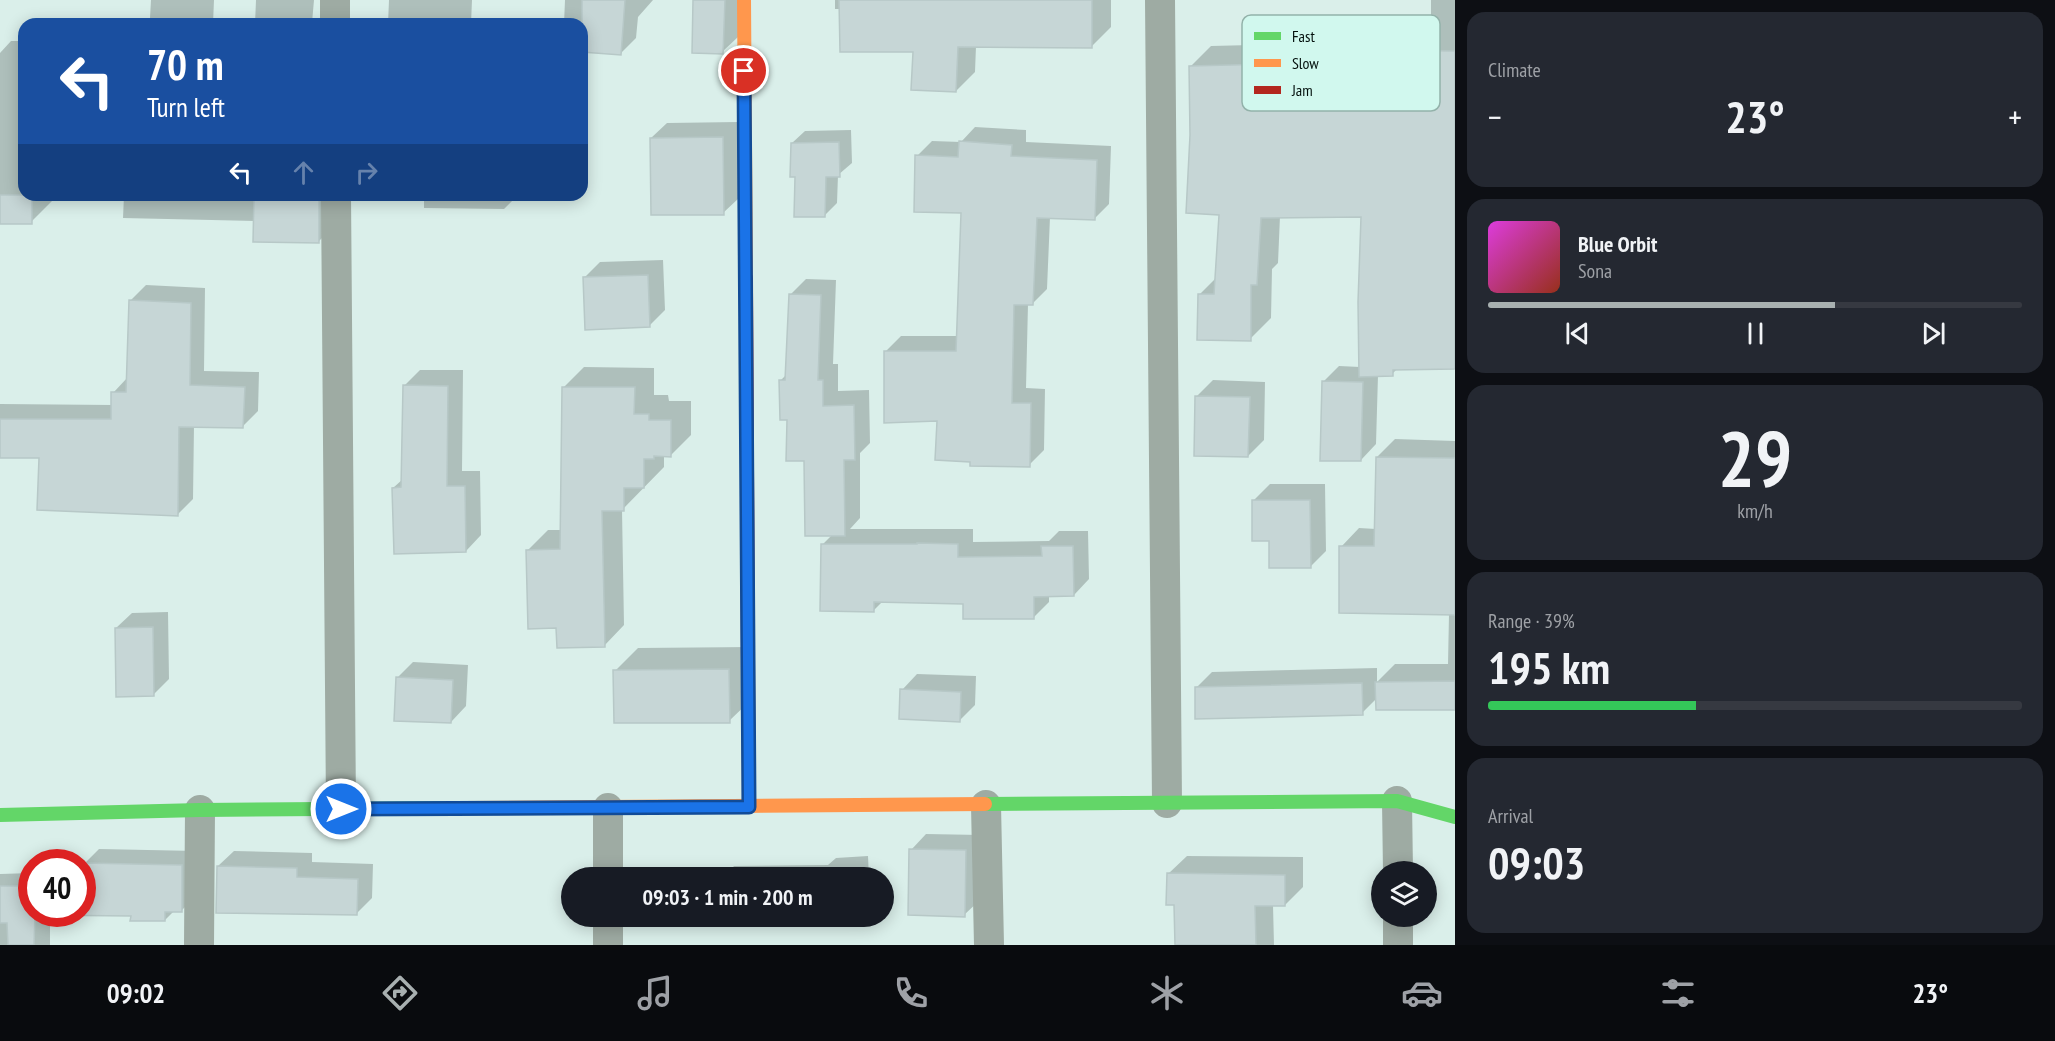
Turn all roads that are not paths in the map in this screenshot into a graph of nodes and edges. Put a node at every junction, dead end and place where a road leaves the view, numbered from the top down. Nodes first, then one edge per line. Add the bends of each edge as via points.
1 (335, 0) edge
2 (744, 0) edge
3 (1160, 0) edge
4 (335, 18) edge
5 (336, 201) edge
6 (1397, 801) junction
7 (1167, 803) junction
8 (986, 805) junction
9 (749, 807) junction
10 (608, 808) junction
11 (341, 809) junction
12 (200, 810) junction
13 (0, 815) edge
14 (1455, 817) edge
15 (1398, 861) edge
16 (608, 867) edge
17 (608, 927) edge
18 (1398, 927) edge
19 (199, 945) edge
20 (608, 945) edge
21 (989, 945) edge
22 (1398, 945) edge

1 - 4 street
2 - 9 street
3 - 7 street
5 - 11 street
6 - 7 street
6 - 14 street
6 - 15 street
7 - 8 street
8 - 9 street
8 - 21 street
9 - 10 street
10 - 11 street
10 - 16 street
11 - 12 street
12 - 13 street
12 - 19 street
17 - 20 street
18 - 22 street

